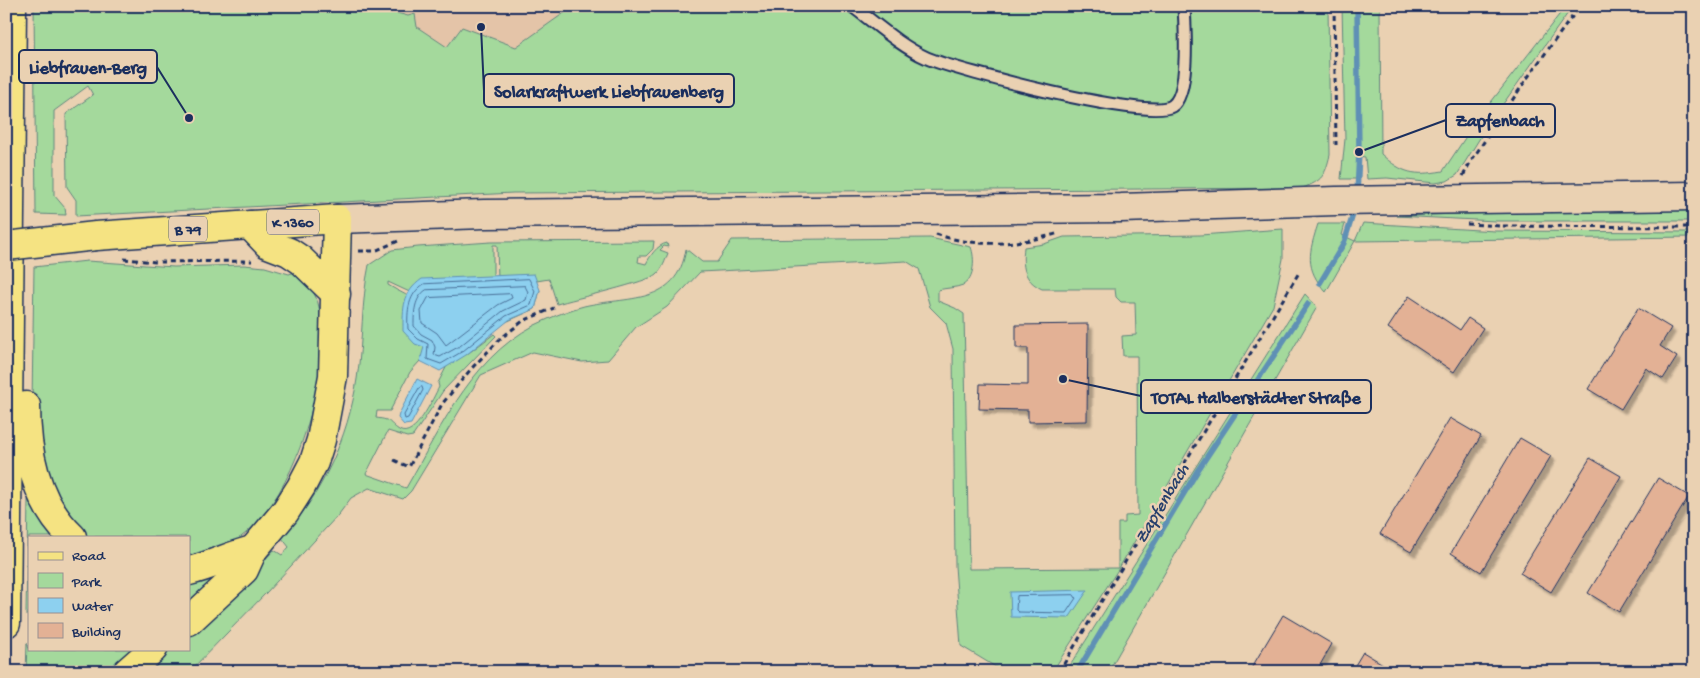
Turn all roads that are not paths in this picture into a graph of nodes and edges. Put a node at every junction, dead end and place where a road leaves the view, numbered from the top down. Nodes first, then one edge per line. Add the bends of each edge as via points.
1 (12, 6) edge
2 (852, 6) edge
3 (1184, 6) edge
4 (1694, 196) edge
5 (337, 219) junction
6 (250, 225) junction
7 (6, 246) edge
8 (336, 294) junction
9 (10, 332) junction
10 (71, 536) edge
11 (253, 550) junction
12 (190, 571) edge
13 (190, 620) edge
14 (6, 622) edge
15 (153, 650) edge
16 (127, 672) edge

1 - 9 main road
2 - 3 lane via 926,57 963,71 1116,104 1164,109 1172,106 1179,97 1182,82 1186,54
4 - 5 main road, K 1360 via 1336,201 1184,207 484,214
5 - 6 main road, K 1360
5 - 8 main road
6 - 7 main road, B 79, bridge
6 - 8 main road via 268,244 301,260
8 - 11 main road via 333,376 321,440 301,487 286,512
9 - 10 main road via 25,349 26,417 34,475 53,515
9 - 14 main road
11 - 12 main road
11 - 13 main road via 244,570
15 - 16 main road

